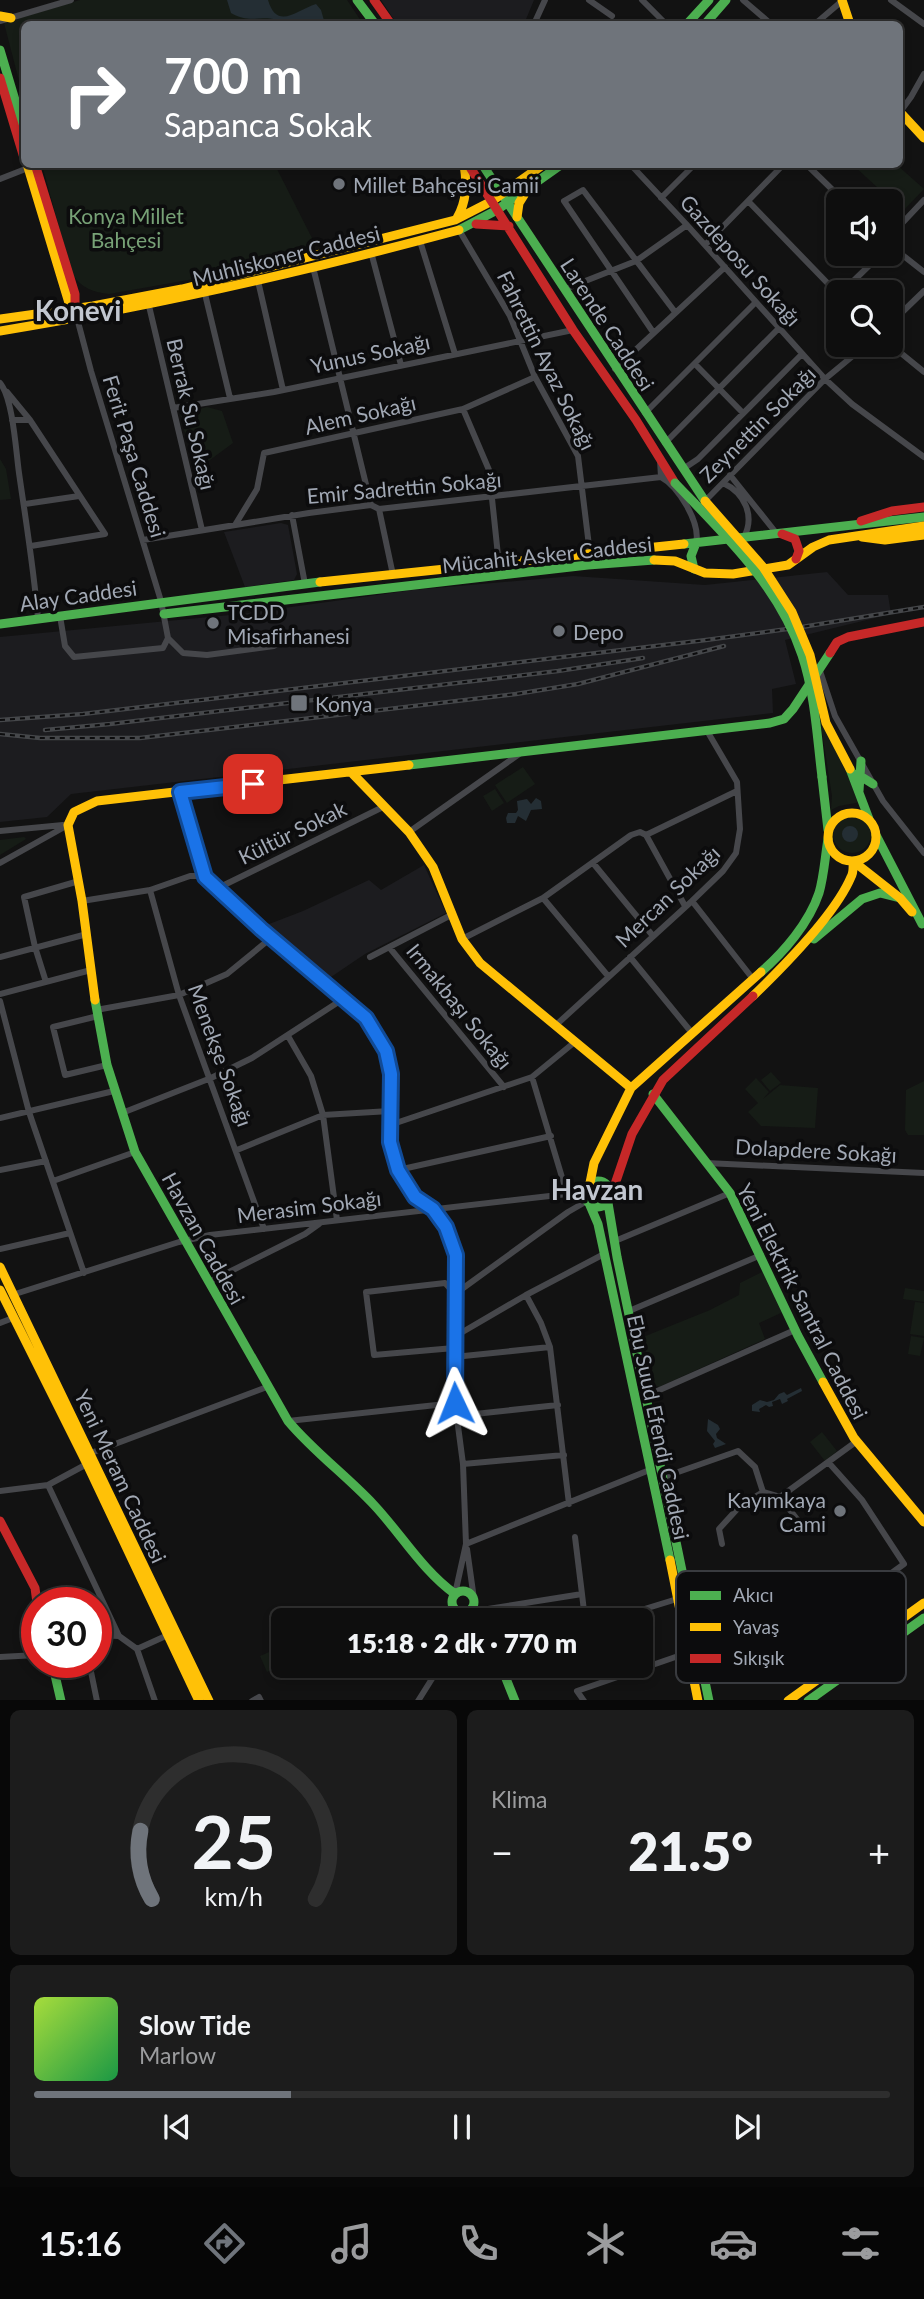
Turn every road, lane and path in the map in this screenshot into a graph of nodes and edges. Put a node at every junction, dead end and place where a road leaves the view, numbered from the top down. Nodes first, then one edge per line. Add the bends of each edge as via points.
1 (71, 0) edge
2 (357, 0) edge
3 (374, 0) edge
4 (545, 0) edge
5 (589, 0) edge
6 (642, 0) edge
7 (709, 0) edge
8 (726, 0) edge
9 (743, 0) edge
10 (842, 0) edge
11 (891, 0) edge
12 (900, 3) edge
13 (612, 16) dead end
14 (11, 18) joint
15 (0, 19) edge
16 (373, 21) edge
17 (389, 21) edge
18 (535, 21) edge
19 (663, 21) edge
20 (690, 21) edge
21 (708, 21) edge
22 (768, 21) edge
23 (818, 21) edge
24 (849, 21) edge
25 (924, 24) edge
26 (0, 50) edge
27 (924, 74) edge
28 (0, 78) edge
29 (903, 108) edge
30 (903, 115) edge
31 (21, 120) edge
32 (924, 138) edge
33 (21, 148) edge
34 (25, 168) edge
35 (31, 168) edge
36 (466, 168) edge
37 (469, 168) edge
38 (485, 168) edge
39 (539, 168) edge
40 (557, 168) edge
41 (634, 168) edge
42 (691, 168) edge
43 (779, 168) edge
44 (810, 168) edge
45 (0, 179) edge
46 (832, 189) edge
47 (527, 190) junction
48 (502, 195) junction
49 (661, 198) junction
50 (924, 200) edge
51 (492, 201) junction
52 (748, 201) junction
53 (508, 203) junction
54 (498, 210) junction
55 (517, 217) junction
56 (455, 220) junction
57 (903, 222) edge
58 (472, 224) junction
59 (687, 225) junction
60 (509, 226) junction
61 (459, 230) junction
62 (420, 241) junction
63 (705, 245) junction
64 (371, 252) junction
65 (903, 255) edge
66 (636, 261) junction
67 (868, 266) edge
68 (313, 267) junction
69 (725, 267) junction
70 (613, 272) junction
71 (924, 272) edge
72 (827, 280) edge
73 (854, 280) edge
74 (258, 281) junction
75 (565, 289) junction
76 (924, 291) edge
77 (205, 294) junction
78 (756, 302) junction
79 (149, 306) junction
80 (75, 308) junction
81 (903, 311) edge
82 (675, 312) junction
83 (0, 319) edge
84 (78, 320) junction
85 (779, 328) junction
86 (573, 330) junction
87 (0, 331) edge
88 (653, 332) junction
89 (520, 342) junction
90 (455, 354) junction
91 (802, 354) junction
92 (903, 355) edge
93 (852, 357) edge
94 (695, 364) junction
95 (401, 365) junction
96 (615, 369) junction
97 (924, 372) edge
98 (341, 377) junction
99 (535, 377) junction
100 (825, 379) junction
101 (2, 386) edge
102 (718, 389) junction
103 (283, 390) junction
104 (230, 398) junction
105 (173, 408) junction
106 (463, 409) junction
107 (645, 413) junction
108 (743, 413) junction
109 (12, 420) junction
110 (30, 420) junction
111 (355, 434) junction
112 (665, 443) junction
113 (924, 457) edge
114 (683, 469) junction
115 (664, 474) junction
116 (730, 475) junction
117 (723, 482) junction
118 (582, 486) junction
119 (79, 496) junction
120 (492, 496) junction
121 (705, 502) junction
122 (25, 504) junction
123 (371, 505) junction
124 (924, 507) edge
125 (379, 509) junction
126 (292, 515) junction
127 (924, 517) edge
128 (235, 525) junction
129 (924, 526) edge
130 (846, 527) junction
131 (202, 530) junction
132 (777, 534) junction
133 (924, 535) edge
134 (854, 536) junction
135 (744, 537) junction
136 (143, 540) junction
137 (696, 543) junction
138 (32, 546) junction
139 (590, 554) junction
140 (796, 560) junction
141 (499, 565) junction
142 (694, 569) junction
143 (393, 575) junction
144 (305, 584) junction
145 (161, 601) junction
146 (164, 614) junction
147 (60, 616) junction
148 (38, 619) junction
149 (924, 622) edge
150 (0, 624) edge
151 (168, 638) junction
152 (274, 646) dead end
153 (819, 668) junction
154 (706, 729) junction
155 (525, 750) junction
156 (861, 761) junction
157 (850, 769) junction
158 (351, 772) junction
159 (860, 776) junction
160 (873, 784) junction
161 (737, 791) junction
162 (180, 792) junction
163 (858, 792) junction
164 (383, 807) junction
165 (869, 820) junction
166 (68, 825) junction
167 (0, 831) edge
168 (409, 832) junction
169 (646, 835) junction
170 (828, 835) junction
171 (876, 835) junction
172 (924, 853) edge
173 (853, 861) junction
174 (0, 863) edge
175 (593, 863) junction
176 (205, 877) junction
177 (79, 881) junction
178 (218, 888) junction
179 (150, 890) junction
180 (543, 898) junction
181 (900, 898) junction
182 (82, 901) junction
183 (692, 901) junction
184 (685, 906) junction
185 (453, 914) junction
186 (923, 926) edge
187 (87, 934) junction
188 (653, 936) junction
189 (271, 938) junction
190 (462, 939) junction
191 (35, 947) junction
192 (389, 947) junction
193 (0, 957) edge
194 (370, 957) dead end
195 (631, 957) junction
196 (791, 958) junction
197 (91, 970) junction
198 (608, 976) junction
199 (753, 979) junction
200 (46, 982) junction
201 (0, 994) edge
202 (179, 995) junction
203 (343, 999) junction
204 (0, 1001) edge
205 (97, 1013) junction
206 (556, 1026) junction
207 (692, 1033) junction
208 (288, 1036) junction
209 (576, 1041) junction
210 (107, 1065) junction
211 (532, 1077) junction
212 (211, 1078) junction
213 (504, 1087) junction
214 (631, 1088) junction
215 (114, 1091) junction
216 (653, 1094) junction
217 (390, 1111) junction
218 (29, 1112) junction
219 (122, 1113) junction
220 (323, 1115) junction
221 (0, 1118) edge
222 (390, 1125) junction
223 (551, 1136) junction
224 (237, 1150) junction
225 (135, 1152) junction
226 (46, 1161) junction
227 (705, 1163) junction
228 (0, 1170) edge
229 (398, 1170) junction
230 (924, 1173) edge
231 (53, 1181) junction
232 (590, 1183) junction
233 (730, 1193) junction
234 (567, 1194) junction
235 (610, 1198) junction
236 (587, 1200) junction
237 (433, 1209) junction
238 (337, 1220) junction
239 (321, 1222) junction
240 (264, 1229) junction
241 (70, 1233) junction
242 (186, 1241) junction
243 (615, 1241) junction
244 (0, 1249) edge
245 (604, 1254) junction
246 (761, 1255) junction
247 (0, 1267) edge
248 (84, 1273) junction
249 (209, 1282) junction
250 (2, 1294) edge
251 (14, 1294) junction
252 (455, 1294) junction
253 (526, 1295) junction
254 (629, 1311) junction
255 (13, 1318) junction
256 (0, 1323) edge
257 (795, 1330) junction
258 (454, 1337) junction
259 (454, 1348) junction
260 (550, 1348) junction
261 (454, 1357) junction
262 (267, 1388) junction
263 (646, 1396) junction
264 (455, 1403) junction
265 (558, 1405) junction
266 (456, 1416) junction
267 (288, 1421) junction
268 (857, 1441) junction
269 (91, 1453) junction
270 (564, 1455) junction
271 (829, 1463) junction
272 (86, 1464) junction
273 (463, 1464) junction
274 (652, 1469) junction
275 (664, 1477) junction
276 (48, 1485) junction
277 (0, 1490) edge
278 (763, 1492) junction
279 (780, 1497) junction
280 (569, 1504) junction
281 (0, 1521) edge
282 (924, 1522) edge
283 (806, 1531) dead end
284 (10, 1537) junction
285 (575, 1537) dead end
286 (0, 1541) edge
287 (466, 1544) junction
288 (722, 1544) dead end
289 (683, 1571) edge
290 (894, 1571) edge
291 (35, 1587) edge
292 (455, 1594) junction
293 (582, 1594) junction
294 (676, 1594) edge
295 (474, 1599) junction
296 (676, 1599) edge
297 (924, 1603) edge
298 (453, 1608) edge
299 (472, 1608) edge
300 (513, 1608) edge
301 (584, 1608) edge
302 (648, 1608) edge
303 (906, 1616) edge
304 (921, 1621) edge
305 (906, 1631) edge
306 (168, 1635) junction
307 (112, 1636) edge
308 (119, 1636) junction
309 (137, 1649) junction
310 (21, 1656) edge
311 (0, 1657) edge
312 (676, 1657) edge
313 (56, 1678) edge
314 (92, 1678) edge
315 (432, 1678) edge
316 (506, 1678) edge
317 (812, 1683) edge
318 (832, 1683) edge
319 (513, 1699) edge
320 (61, 1700) edge
321 (97, 1700) edge
322 (155, 1700) edge
323 (199, 1700) edge
324 (209, 1700) edge
325 (252, 1700) edge
326 (261, 1700) edge
327 (418, 1700) edge
328 (584, 1700) edge
329 (788, 1700) edge
330 (808, 1700) edge

1 - 14 street
2 - 16 main road
3 - 17 main road
4 - 18 street
5 - 13 street
6 - 19 street
7 - 20 main road
8 - 21 main road
9 - 22 street
10 - 23 street
10 - 24 main road
11 - 12 street
12 - 25 street
14 - 15 main road
26 - 31 main road
27 - 29 street
28 - 33 main road
30 - 32 main road
34 - 45 street
35 - 80 main road, Ferit Paşa Caddesi via 75,294
36 - 56 main road via 466,191
37 - 51 main road, Larende Caddesi
38 - 48 main road, Larende Caddesi
39 - 48 main road, Muhliskoner Caddesi
40 - 47 main road, Muhliskoner Caddesi
41 - 49 street, Gazdeposu Sokağı
42 - 49 street
43 - 52 street
44 - 46 street
47 - 53 main road, Muhliskoner Caddesi
47 - 55 main road
48 - 51 main road, Muhliskoner Caddesi
48 - 53 main road, Larende Caddesi
49 - 59 street, Gazdeposu Sokağı
50 - 57 street
51 - 54 main road, Larende Caddesi
51 - 56 main road, Muhliskoner Caddesi
52 - 63 street
52 - 72 street
53 - 54 main road, Muhliskoner Caddesi
53 - 55 main road, Larende Caddesi
54 - 58 main road, Muhliskoner Caddesi
54 - 60 main road, Larende Caddesi
55 - 75 main road, Larende Caddesi
56 - 80 main road, Muhliskoner Caddesi via 182,289
58 - 60 main road
58 - 61 main road, Muhliskoner Caddesi
59 - 63 street, Gazdeposu Sokağı
59 - 66 street
60 - 86 main road, Larende Caddesi
61 - 62 main road, Muhliskoner Caddesi
61 - 89 street, Fahrettin Ayaz Sokağı via 510,316
62 - 64 main road, Muhliskoner Caddesi
62 - 90 street
63 - 69 street, Gazdeposu Sokağı
64 - 68 main road, Muhliskoner Caddesi
64 - 95 street
65 - 71 street
66 - 70 street
66 - 70 street via 583,190 564,201
66 - 82 street
67 - 73 street
68 - 74 main road, Muhliskoner Caddesi
68 - 98 street
69 - 78 street, Gazdeposu Sokağı
69 - 82 street
70 - 75 street
70 - 88 street
74 - 77 main road, Muhliskoner Caddesi
74 - 103 street
75 - 96 main road, Larende Caddesi
76 - 81 street
77 - 79 main road, Muhliskoner Caddesi
77 - 104 street
78 - 85 street, Gazdeposu Sokağı
78 - 94 street
79 - 84 main road, Muhliskoner Caddesi
79 - 105 street, Berrak Su Sokağı
80 - 83 main road, Muhliskoner Caddesi
80 - 84 street, Ferit Paşa Caddesi
82 - 88 street
84 - 87 main road, Muhliskoner Caddesi
84 - 136 street, Ferit Paşa Caddesi
85 - 91 street, Gazdeposu Sokağı
85 - 102 street
86 - 89 street, Yunus Sokağı
86 - 115 main road, Larende Caddesi via 660,458
88 - 96 street
89 - 90 street, Yunus Sokağı
89 - 99 street, Fahrettin Ayaz Sokağı
90 - 95 street, Yunus Sokağı
91 - 100 street, Gazdeposu Sokağı
91 - 108 street
92 - 97 street
93 - 100 street, Zeynettin Sokağı
94 - 102 street
94 - 107 street
95 - 98 street, Yunus Sokağı
96 - 107 main road, Larende Caddesi
98 - 103 street, Yunus Sokağı
98 - 111 street
99 - 106 street, Alem Sokağı
99 - 118 street, Fahrettin Ayaz Sokağı via 578,456
100 - 113 street, Gazdeposu Sokağı
100 - 116 street, Zeynettin Sokağı
101 - 109 street
101 - 110 street
102 - 108 street
102 - 112 street
103 - 104 street, Yunus Sokağı
104 - 105 street, Yunus Sokağı
105 - 131 street, Berrak Su Sokağı
106 - 111 street, Alem Sokağı
106 - 120 street via 489,471
107 - 112 main road, Larende Caddesi
108 - 114 street
109 - 110 street
109 - 122 street
110 - 119 street
111 - 123 street
111 - 128 street, Alem Sokağı via 264,453 257,489
112 - 114 main road, Larende Caddesi
114 - 121 main road, Larende Caddesi
115 - 118 street, Emir Sadrettin Sokağı
115 - 137 street via 696,523
115 - 170 main road, Larende Caddesi, bridge via 757,573 788,622 812,695
116 - 117 street, Zeynettin Sokağı
116 - 132 street
117 - 121 street, Zeynettin Sokağı
117 - 135 street via 746,505 750,526
118 - 120 street, Emir Sadrettin Sokağı
118 - 139 street, Fahrettin Ayaz Sokağı
119 - 122 street
119 - 138 street via 105,534
120 - 125 street, Emir Sadrettin Sokağı
120 - 141 street
121 - 157 main road, Larende Caddesi, bridge via 763,567 792,612 810,655 826,723
122 - 138 street
123 - 125 street, Emir Sadrettin Sokağı
123 - 126 street, Emir Sadrettin Sokağı
124 - 130 main road
125 - 143 street
126 - 128 street, Emir Sadrettin Sokağı
126 - 144 street
127 - 130 main road, Mücahit Asker Caddesi
128 - 131 street, Emir Sadrettin Sokağı
129 - 134 main road, Mücahit Asker Caddesi
130 - 132 main road, Mücahit Asker Caddesi
131 - 136 street, Emir Sadrettin Sokağı
132 - 135 main road, Mücahit Asker Caddesi
132 - 140 main road via 795,539
133 - 134 main road via 886,540
134 - 140 main road, Mücahit Asker Caddesi via 821,543
135 - 137 main road, Mücahit Asker Caddesi
136 - 145 street, Ferit Paşa Caddesi
137 - 139 main road, Mücahit Asker Caddesi
137 - 142 main road via 691,556
138 - 148 street
139 - 141 main road, Mücahit Asker Caddesi
140 - 142 main road, Mücahit Asker Caddesi via 778,568 733,574
141 - 143 main road, Mücahit Asker Caddesi
142 - 146 main road, Mücahit Asker Caddesi via 660,559 600,564
143 - 144 main road, Mücahit Asker Caddesi
144 - 145 main road, Mücahit Asker Caddesi
145 - 146 street, Ferit Paşa Caddesi
145 - 147 main road, Alay Caddesi
146 - 151 street, Ferit Paşa Caddesi
147 - 148 main road, Alay Caddesi
147 - 151 street via 65,646 74,657 163,648
148 - 150 main road, Alay Caddesi
149 - 153 main road via 842,639
151 - 152 street via 183,653 207,655
153 - 154 main road via 784,719
153 - 156 street via 835,716
154 - 155 main road
154 - 161 street, Mercan Sokağı via 737,782
155 - 158 main road
155 - 168 street
156 - 159 main road
156 - 160 street
157 - 159 main road
157 - 163 main road, Larende Caddesi
158 - 162 main road
158 - 164 main road
159 - 160 main road
159 - 163 main road
160 - 172 street
161 - 169 street
161 - 183 street, Mercan Sokağı via 740,829 736,853
162 - 166 main road via 97,801 74,812
162 - 176 street
163 - 165 main road, Larende Caddesi
164 - 168 main road
164 - 178 street, Kültür Sokak
165 - 170 main road via 857,813 843,814 835,819
165 - 171 main road
166 - 167 street
166 - 174 street
166 - 177 main road, Havzan Caddesi
168 - 185 main road via 433,867
169 - 175 street via 631,835
169 - 184 street
170 - 173 main road via 836,855
170 - 199 main road via 819,892 811,912 777,958
171 - 173 main road via 870,853
171 - 186 main road
173 - 181 main road
173 - 196 main road, Ebu Suud Efendi Caddesi via 853,874 838,901
175 - 180 street
175 - 188 street
176 - 178 street
176 - 179 street via 190,876
177 - 182 main road, Havzan Caddesi
177 - 191 street via 24,897
178 - 189 street
179 - 182 street
179 - 202 street, Menekşe Sokağı
180 - 190 street
180 - 198 street
181 - 186 main road
181 - 196 main road via 880,893 862,898
182 - 187 main road, Havzan Caddesi
183 - 184 street, Mercan Sokağı
183 - 199 street
184 - 188 street, Mercan Sokağı
185 - 190 main road
185 - 192 street
187 - 191 street
187 - 197 main road, Havzan Caddesi
188 - 195 street, Mercan Sokağı
189 - 202 street via 226,974
189 - 203 street
190 - 206 main road via 480,964
191 - 193 street
191 - 200 street
192 - 194 street
192 - 213 street, Irmakbaşı Sokağı
195 - 198 street, Mercan Sokağı
195 - 207 street
196 - 216 main road, Ebu Suud Efendi Caddesi
197 - 200 street
197 - 205 main road, Havzan Caddesi
198 - 206 street, Mercan Sokağı
199 - 207 main road
200 - 201 street
202 - 205 street
202 - 212 street, Menekşe Sokağı
203 - 208 street
203 - 217 street via 366,1018 386,1051
204 - 218 street
205 - 210 main road, Havzan Caddesi
205 - 210 street via 53,1027 65,1075
206 - 209 main road
207 - 214 main road
208 - 212 street
208 - 220 street via 311,1076
209 - 211 street
209 - 214 main road
210 - 215 main road, Havzan Caddesi
211 - 213 street
211 - 223 street
212 - 219 street
212 - 224 street, Menekşe Sokağı
213 - 222 street
214 - 232 main road via 594,1163
215 - 218 street
215 - 219 main road, Havzan Caddesi
216 - 227 main road, Yeni Elektrik Santral Caddesi
216 - 235 main road, Ebu Suud Efendi Caddesi via 622,1154
217 - 220 street
217 - 222 street
218 - 221 street
218 - 226 street
219 - 225 main road, Havzan Caddesi
220 - 224 street
220 - 238 street
222 - 229 street
223 - 229 street
223 - 234 street
224 - 240 street, Menekşe Sokağı
225 - 231 street
225 - 242 main road, Havzan Caddesi
226 - 228 street
226 - 231 street
227 - 230 street, Dolapdere Sokağı
227 - 233 main road, Yeni Elektrik Santral Caddesi
229 - 237 street via 415,1197
231 - 241 street
232 - 235 main road via 606,1182
232 - 236 main road
233 - 243 street
233 - 246 main road, Yeni Elektrik Santral Caddesi
234 - 236 street, Merasim Sokağı
234 - 237 street, Merasim Sokağı
235 - 236 main road via 601,1207
235 - 243 main road, Ebu Suud Efendi Caddesi
236 - 245 main road, Ebu Suud Efendi Caddesi
236 - 252 street
237 - 238 street, Merasim Sokağı
237 - 252 street via 446,1227 456,1255
238 - 239 street, Merasim Sokağı
239 - 240 street, Merasim Sokağı
239 - 249 street
240 - 242 street, Merasim Sokağı
241 - 244 street
241 - 248 street
242 - 248 street, Merasim Sokağı
242 - 249 main road, Havzan Caddesi
243 - 254 main road, Ebu Suud Efendi Caddesi
245 - 253 street
245 - 274 main road, Ebu Suud Efendi Caddesi
246 - 254 street
246 - 257 main road, Yeni Elektrik Santral Caddesi
247 - 251 main road, Yeni Meram Caddesi
248 - 251 street, Merasim Sokağı
249 - 262 main road, Havzan Caddesi
250 - 251 street, Merasim Sokağı
250 - 255 main road, Yeni Meram Caddesi
251 - 269 main road, Yeni Meram Caddesi
252 - 258 street
252 - 259 street via 445,1283 366,1292 374,1355
253 - 258 street
253 - 260 street
254 - 263 main road, Ebu Suud Efendi Caddesi
255 - 256 street
255 - 272 main road, Yeni Meram Caddesi
257 - 263 street
257 - 268 main road, Yeni Elektrik Santral Caddesi
258 - 259 street
259 - 261 street
260 - 261 street
260 - 265 street
261 - 264 street
262 - 267 main road, Havzan Caddesi
262 - 269 street
263 - 275 main road, Ebu Suud Efendi Caddesi
264 - 266 street
264 - 267 street
265 - 266 street
265 - 270 street
266 - 273 street
267 - 292 main road, Havzan Caddesi via 368,1498 440,1585
268 - 271 street
268 - 282 main road, Yeni Elektrik Santral Caddesi
269 - 324 main road, Yeni Meram Caddesi
270 - 273 street
270 - 280 street
271 - 279 street
271 - 290 street via 862,1500 904,1564
272 - 276 street
272 - 306 main road, Yeni Meram Caddesi
273 - 287 street
274 - 280 street
274 - 294 main road, Ebu Suud Efendi Caddesi
275 - 278 street via 738,1451 755,1467
275 - 289 main road, Ebu Suud Efendi Caddesi
276 - 277 street
276 - 308 street
278 - 279 street
278 - 288 street via 740,1506 719,1529
279 - 283 street
280 - 287 street
281 - 284 main road
284 - 286 street
284 - 291 main road
285 - 293 street
287 - 292 street
287 - 295 street
292 - 295 main road via 466,1591
292 - 298 main road
293 - 300 street
293 - 301 street
295 - 299 main road
296 - 302 street
297 - 303 main road
304 - 305 main road
306 - 309 street
306 - 323 main road, Yeni Meram Caddesi
307 - 308 street
308 - 309 street
309 - 322 street
310 - 311 street
312 - 328 street via 577,1691
313 - 320 main road
314 - 321 street
315 - 327 street
316 - 319 main road
317 - 329 main road
318 - 330 main road
325 - 326 street

